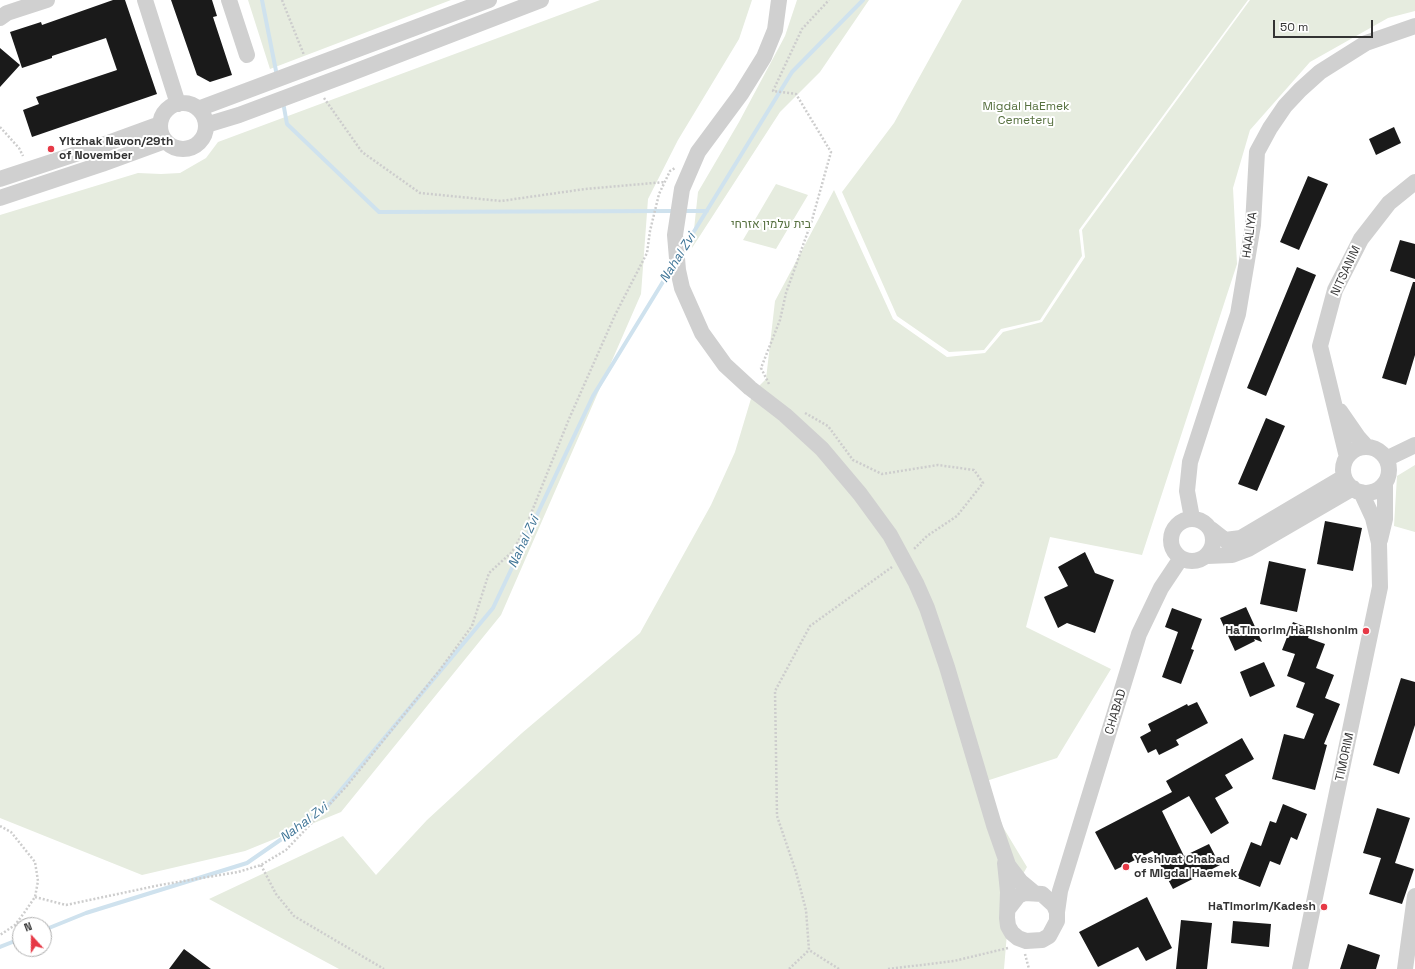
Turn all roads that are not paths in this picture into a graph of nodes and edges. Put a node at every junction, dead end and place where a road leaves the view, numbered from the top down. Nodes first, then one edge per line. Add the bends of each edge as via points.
1 (47, 0) edge
2 (145, 0) edge
3 (229, 0) edge
4 (489, 0) edge
5 (541, 0) edge
6 (779, 0) edge
7 (0, 18) edge
8 (1415, 26) edge
9 (247, 55) dead end
10 (178, 104) junction
11 (198, 109) junction
12 (160, 124) junction
13 (206, 125) junction
14 (165, 141) junction
15 (0, 179) edge
16 (1415, 182) edge
17 (0, 198) edge
18 (1335, 403) junction
19 (1415, 444) edge
20 (1367, 447) junction
21 (1347, 457) junction
22 (1386, 459) junction
23 (1385, 483) junction
24 (1353, 486) junction
25 (1192, 518) junction
26 (1211, 530) junction
27 (1380, 544) junction
28 (1207, 556) junction
29 (1181, 558) junction
30 (1004, 853) junction
31 (1066, 873) junction
32 (1036, 893) junction
33 (1415, 896) edge
34 (1008, 909) junction
35 (1057, 912) junction
36 (1300, 969) edge
37 (1405, 969) edge

1 - 7 street via 7,13
2 - 10 street
3 - 9 street
4 - 11 street
5 - 13 street via 239,115
6 - 30 street via 775,30 764,57 741,94 698,152 682,189 675,235 678,270 689,306 712,349 735,375 786,415 822,449 876,514 903,559 926,608 942,652
8 - 25 street, HAALIYA via 1366,43 1320,72 1285,106 1257,152 1253,225 1238,314 1190,462 1187,491
10 - 11 street via 189,104
10 - 12 street via 166,111
11 - 13 street
12 - 14 street
12 - 15 street
13 - 14 street via 202,138 191,148 177,148
14 - 17 street
16 - 18 street, NITSANIM via 1388,203 1361,239 1335,290 1320,346
18 - 20 street, NITSANIM
18 - 21 street, NITSANIM
19 - 22 street
20 - 21 street via 1357,449
20 - 22 street via 1377,449
21 - 24 street via 1343,466
22 - 23 street via 1389,467
23 - 24 street via 1370,492
23 - 27 street, TIMORIM via 1385,519
24 - 26 street via 1241,538 1225,540
24 - 27 street, TIMORIM via 1373,518
24 - 28 street via 1248,549 1232,555
25 - 26 street via 1203,521
25 - 29 street via 1177,524 1171,538 1175,553
26 - 28 street via 1214,541
27 - 36 street, TIMORIM via 1380,587
28 - 29 street via 1192,562
29 - 31 street, CHABAD via 1161,588 1139,634
30 - 32 street via 1014,874
30 - 34 street
31 - 32 street, CHABAD via 1050,888
31 - 35 street, CHABAD
32 - 34 street via 1018,896
32 - 35 street via 1049,898
33 - 37 street
34 - 35 street via 1008,926 1012,933 1018,938 1034,942 1049,936 1057,921

